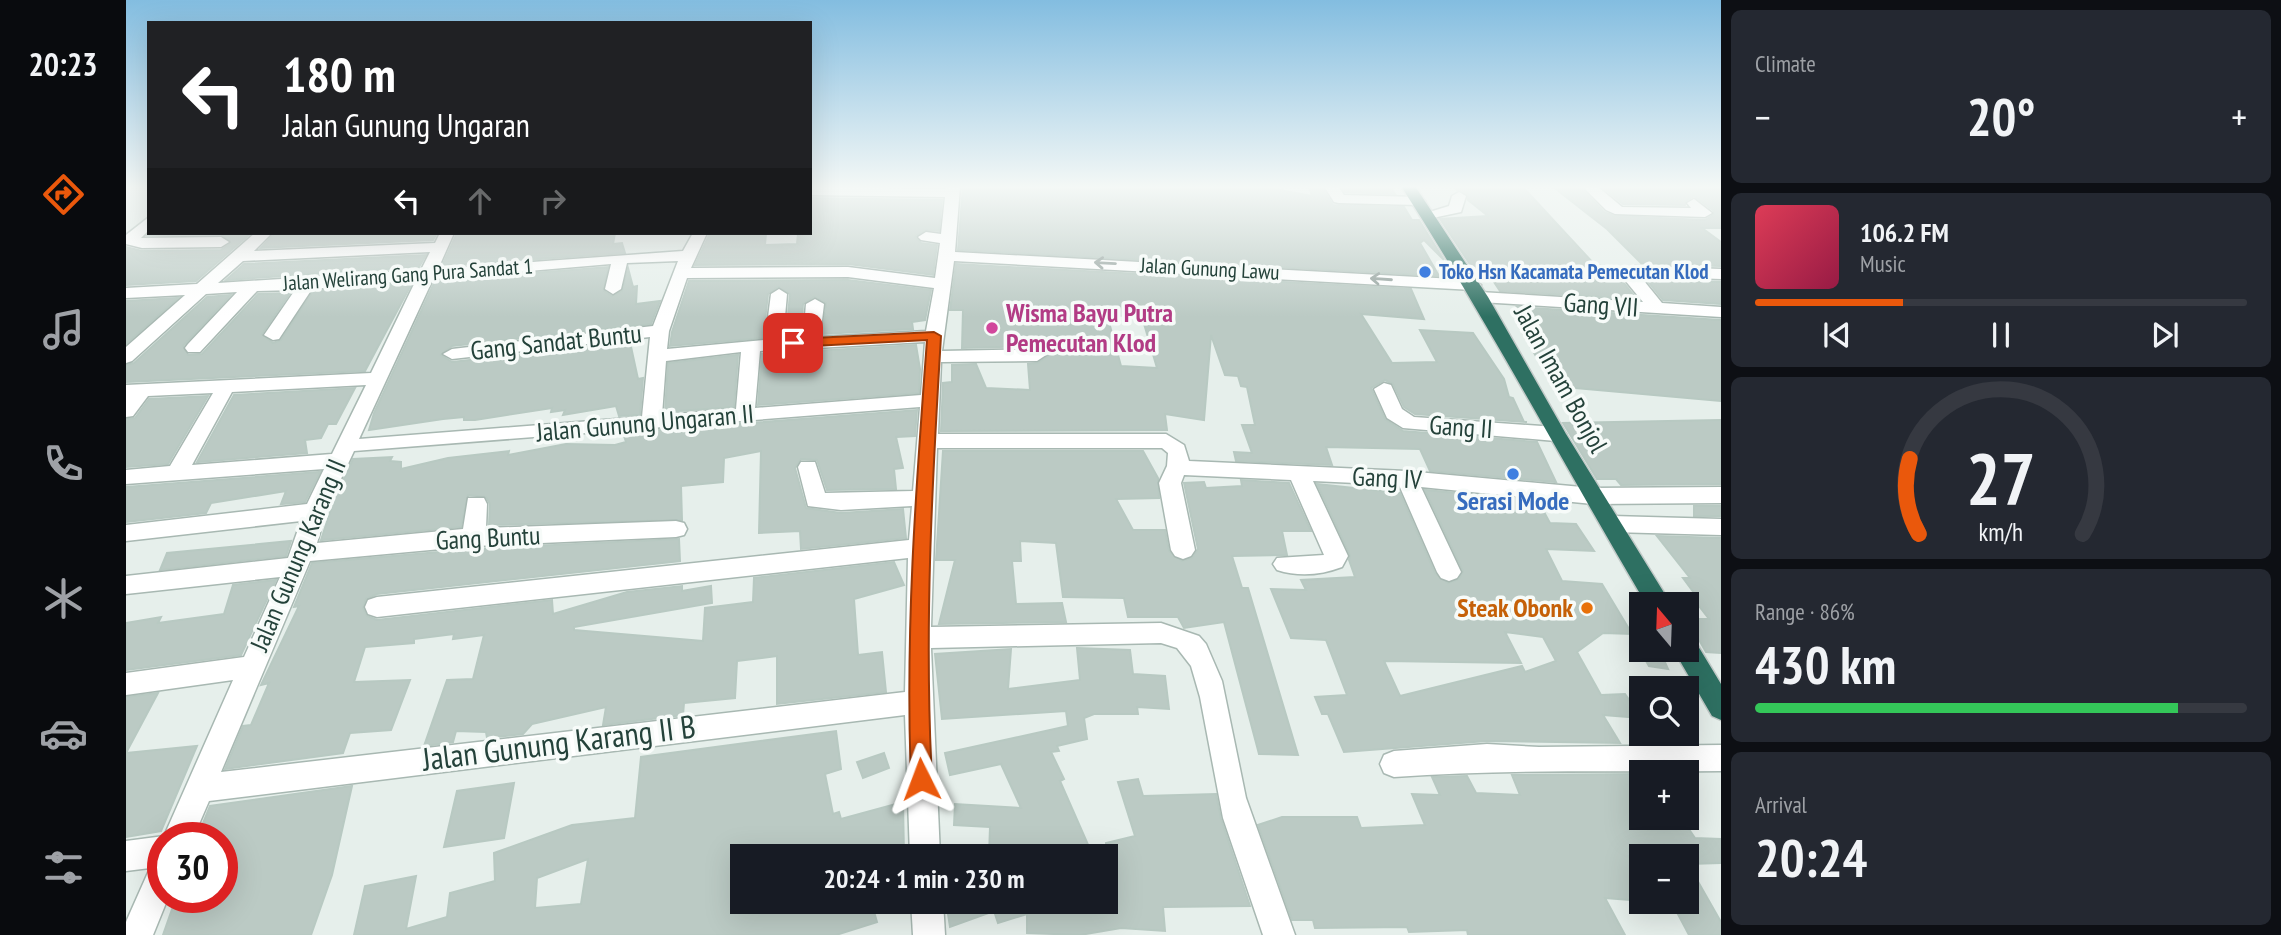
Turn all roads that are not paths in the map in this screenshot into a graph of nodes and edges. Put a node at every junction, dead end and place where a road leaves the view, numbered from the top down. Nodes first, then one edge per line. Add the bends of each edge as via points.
1 (140, 230) edge
2 (950, 230) edge
3 (1437, 230) edge
4 (262, 235) edge
5 (700, 235) edge
6 (926, 237) dead end
7 (443, 240) edge
8 (222, 242) dead end
9 (948, 248) junction
10 (238, 256) junction
11 (689, 256) junction
12 (620, 260) dead end
13 (680, 273) junction
14 (1721, 274) edge
15 (426, 275) junction
16 (307, 284) junction
17 (943, 284) junction
18 (252, 287) junction
19 (198, 289) junction
20 (612, 289) dead end
21 (1477, 291) junction
22 (126, 293) edge
23 (779, 294) dead end
24 (815, 304) dead end
25 (1657, 308) junction
26 (1721, 312) edge
27 (660, 331) junction
28 (273, 335) dead end
29 (811, 342) junction
30 (774, 344) junction
31 (751, 346) junction
32 (933, 346) junction
33 (194, 348) dead end
34 (452, 354) dead end
35 (1037, 355) dead end
36 (127, 356) edge
37 (657, 356) junction
38 (379, 378) junction
39 (227, 384) junction
40 (1384, 389) dead end
41 (132, 397) edge
42 (930, 400) junction
43 (745, 415) junction
44 (650, 422) junction
45 (1556, 434) junction
46 (928, 441) junction
47 (359, 446) dead end
48 (339, 461) junction
49 (808, 467) dead end
50 (1180, 468) junction
51 (178, 471) junction
52 (1299, 475) junction
53 (126, 477) edge
54 (1406, 478) junction
55 (1721, 495) edge
56 (1593, 496) junction
57 (925, 498) junction
58 (476, 504) dead end
59 (315, 511) junction
60 (1612, 524) junction
61 (1721, 527) edge
62 (676, 529) dead end
63 (126, 533) edge
64 (474, 537) junction
65 (920, 548) junction
66 (1183, 550) dead end
67 (298, 559) junction
68 (1285, 564) dead end
69 (1449, 572) dead end
70 (126, 586) edge
71 (1652, 592) edge
72 (377, 607) dead end
73 (919, 638) junction
74 (1694, 662) edge
75 (250, 667) junction
76 (126, 684) edge
77 (918, 702) junction
78 (1721, 708) edge
79 (1721, 758) edge
80 (1394, 764) dead end
81 (200, 788) junction
82 (184, 822) edge
83 (924, 844) edge
84 (147, 853) edge
85 (126, 856) edge
86 (147, 911) edge
87 (928, 914) edge
88 (137, 935) edge
89 (929, 935) edge
90 (1279, 935) edge

1 - 8 street via 130,240
2 - 9 street
3 - 21 highway, Jalan Imam Bonjol
4 - 10 street
5 - 11 street
6 - 9 street, Jalan Gunung Lawu
7 - 10 street
7 - 15 street, Jalan Gunung Karang II
9 - 17 street
21 -> 9 street, Jalan Gunung Lawu
10 - 19 street
11 - 13 street
11 - 15 street, Jalan Welirang Gang Pura Sandat 1
12 - 20 street
13 - 17 street via 848,272
13 - 27 street
14 - 25 street via 1635,271 1632,279
15 - 16 street, Jalan Welirang Gang Pura Sandat 1
15 - 38 street, Jalan Gunung Karang II
16 - 18 street, Jalan Welirang Gang Pura Sandat 1
16 - 28 street
17 - 32 street
18 - 19 street, Jalan Welirang Gang Pura Sandat 1
18 - 33 street
19 - 22 street, Jalan Welirang Gang Pura Sandat 1
19 - 36 street
21 - 25 street, Gang VII
21 - 45 highway, Jalan Imam Bonjol
23 - 30 street
24 - 29 street
25 - 26 street, Gang VII
27 - 34 street, Gang Sandat Buntu
27 - 37 street
29 - 30 street
29 - 32 street
30 - 31 street
31 - 37 street
31 - 43 street
32 - 35 street
32 - 42 street
37 - 44 street
38 - 39 street
38 - 48 street, Jalan Gunung Karang II
39 - 41 street
39 - 51 street
40 - 45 street, Gang II via 1394,413 1410,423
42 - 43 street, Jalan Gunung Ungaran II
42 - 46 street
43 - 44 street, Jalan Gunung Ungaran II
44 - 47 street, Jalan Gunung Ungaran II
45 - 56 highway, Jalan Imam Bonjol
46 - 50 street via 1166,441 1177,450
46 - 57 street
48 - 51 street
48 - 59 street, Jalan Gunung Karang II
49 - 57 street via 816,500
50 - 52 street, Gang IV
50 - 66 street via 1170,483
51 - 53 street
52 - 54 street, Gang IV
52 - 68 street via 1336,556 1320,566
54 - 56 street, Gang IV
54 - 69 street
55 - 56 street, Gang IV
56 - 60 highway, Jalan Imam Bonjol
57 - 65 street
58 - 64 street
59 - 63 street
59 - 67 street, Jalan Gunung Karang II
60 - 61 street
60 - 71 highway, Jalan Imam Bonjol
62 - 64 street, Gang Buntu
64 - 67 street, Gang Buntu
65 - 72 street
65 - 73 street
67 - 70 street, Gang Buntu
67 - 75 street, Jalan Gunung Karang II
73 - 77 street
73 - 90 street via 1161,633 1191,644 1211,694 1241,835
74 - 78 highway
75 - 76 street
75 - 81 street, Jalan Gunung Karang II
77 - 81 street, Jalan Gunung Karang II B
77 - 83 street
79 - 80 street via 1487,757
81 - 82 street, Jalan Gunung Karang II
84 - 85 street
86 - 88 street
87 - 89 street

